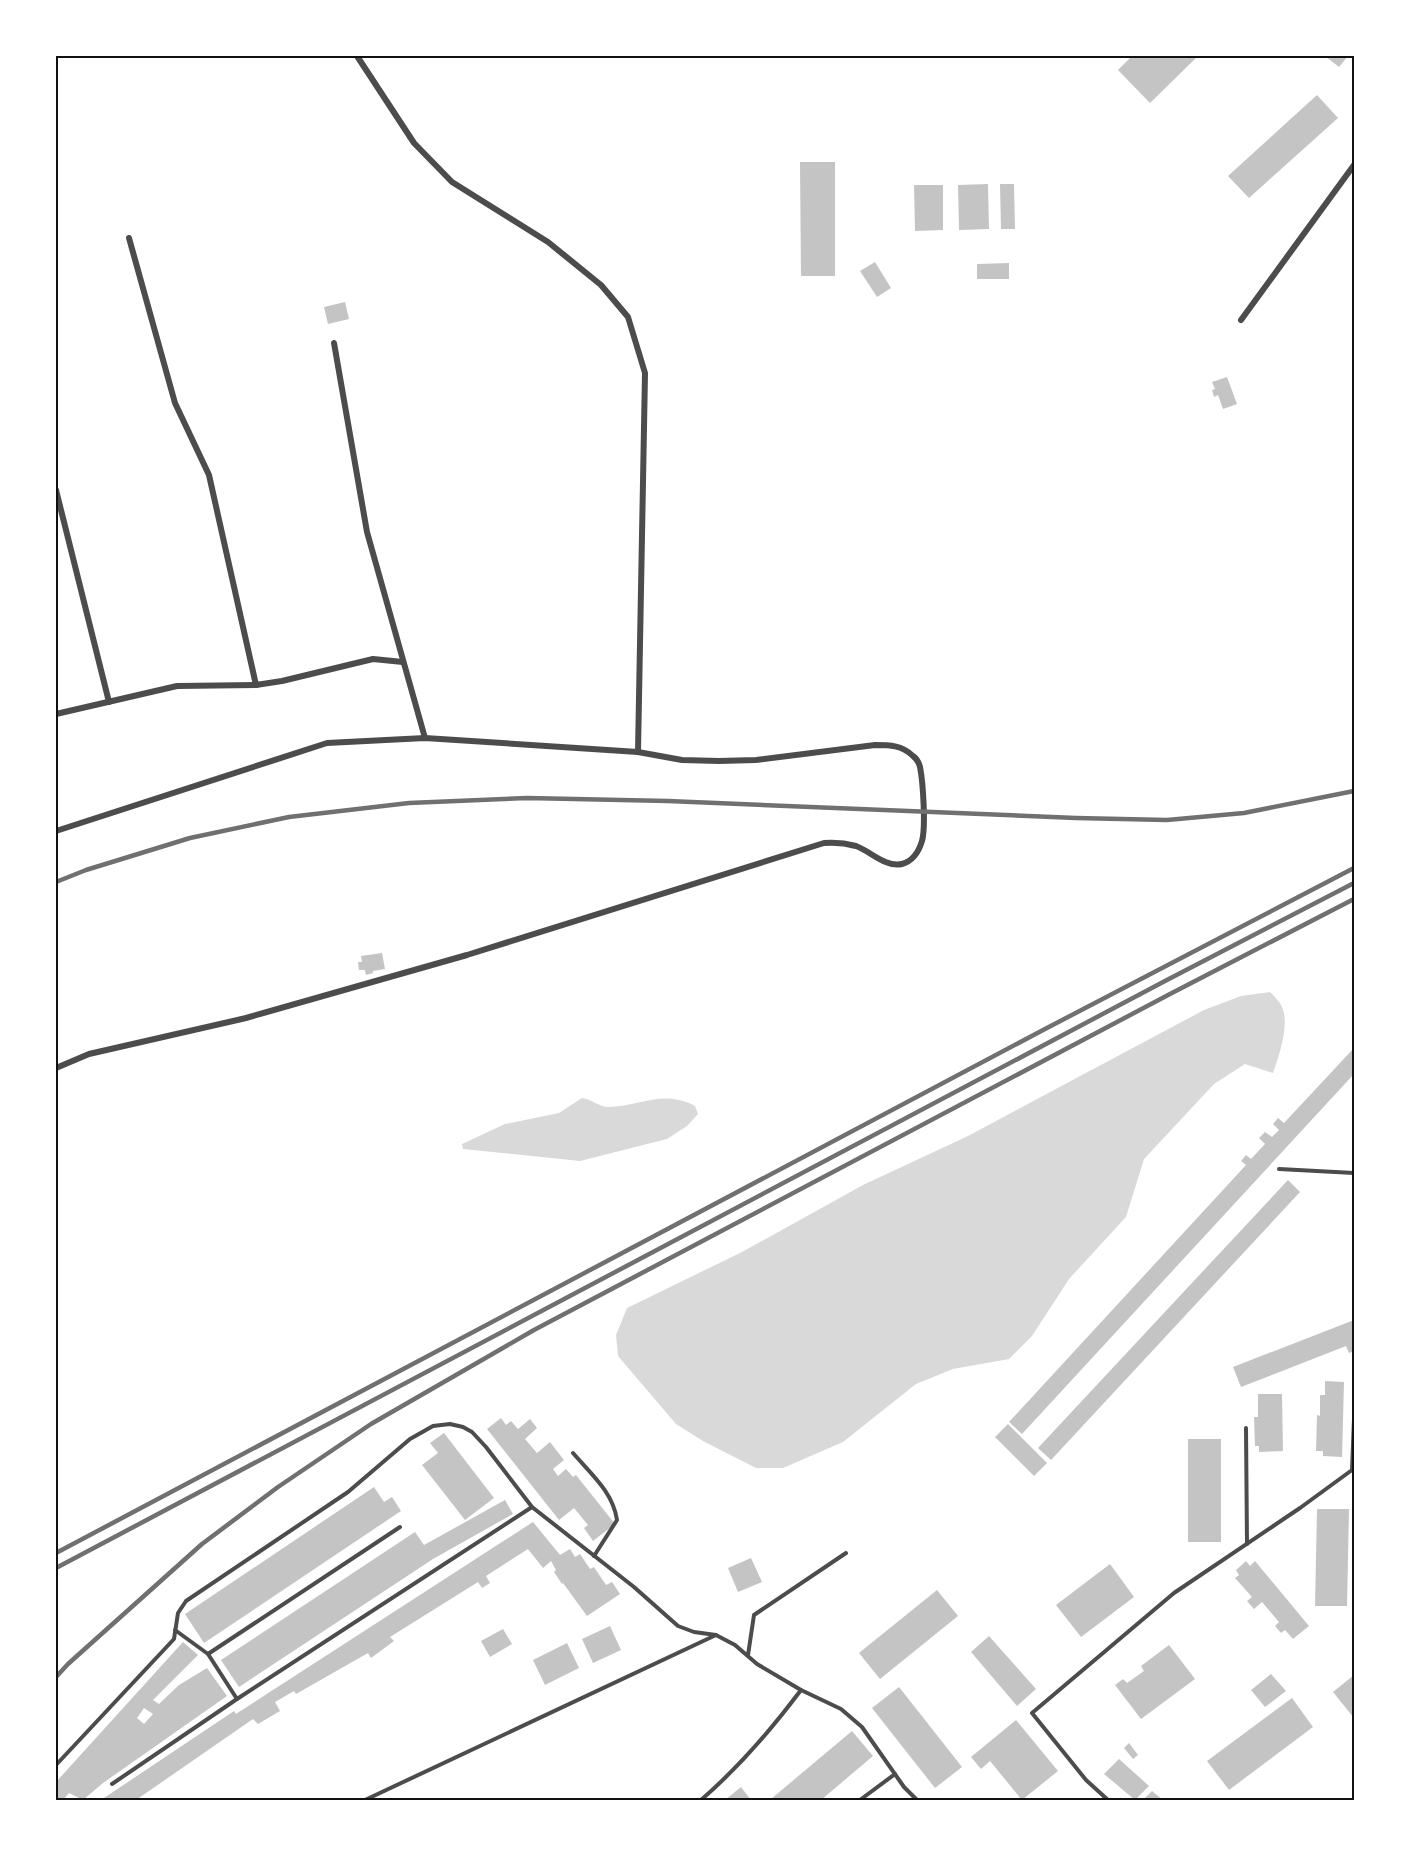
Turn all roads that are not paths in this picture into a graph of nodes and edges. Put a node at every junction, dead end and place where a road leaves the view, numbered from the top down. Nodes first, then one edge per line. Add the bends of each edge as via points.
1 (357, 56) edge
2 (1354, 165) edge
3 (129, 238) dead end
4 (1241, 320) dead end
5 (334, 343) dead end
6 (56, 490) edge
7 (403, 662) junction
8 (256, 685) junction
9 (109, 702) junction
10 (56, 714) edge
11 (425, 738) junction
12 (638, 752) junction
13 (56, 831) edge
14 (56, 1068) edge
15 (1279, 1169) dead end
16 (1354, 1173) edge
17 (1354, 1419) edge
18 (1246, 1428) dead end
19 (573, 1453) dead end
20 (532, 1507) junction
21 (400, 1527) dead end
22 (1247, 1544) junction
23 (846, 1553) dead end
24 (594, 1556) junction
25 (175, 1630) junction
26 (716, 1635) junction
27 (208, 1654) junction
28 (748, 1656) junction
29 (801, 1690) junction
30 (237, 1699) junction
31 (56, 1765) edge
32 (895, 1774) junction
33 (112, 1784) dead end
34 (365, 1800) edge
35 (701, 1800) edge
36 (860, 1800) edge
37 (917, 1800) edge
38 (1108, 1800) edge

1 - 12 street via 414,143 452,182 548,242 601,285 628,317 645,373
2 - 4 street
3 - 8 street via 175,403 209,475
5 - 7 street via 367,532
6 - 9 street
7 - 8 street via 373,659
7 - 11 street
8 - 9 street via 177,686
9 - 10 street
11 - 12 street
11 - 13 street via 327,743
12 - 14 street via 682,760 756,760 894,745 915,757 920,766 923,838 919,850 901,864 887,862 857,846 824,843 467,955 246,1018 89,1054
15 - 16 lane
17 - 22 lane via 1352,1470
18 - 22 lane
19 - 24 lane via 606,1490 616,1508 617,1520
20 - 24 lane
20 - 25 lane via 472,1432 450,1424 433,1426 410,1439 348,1492 186,1601 178,1612
20 - 30 lane
21 - 27 lane
22 - 38 lane via 1174,1593 1032,1713 1086,1780
23 - 28 lane via 754,1615
24 - 26 lane via 678,1626
25 - 27 lane
25 - 31 lane via 174,1639
26 - 28 lane
26 - 34 lane
27 - 30 lane
28 - 29 lane
29 - 32 lane via 841,1709 862,1727
29 - 35 lane via 725,1779
30 - 33 lane
32 - 36 lane
32 - 37 lane

